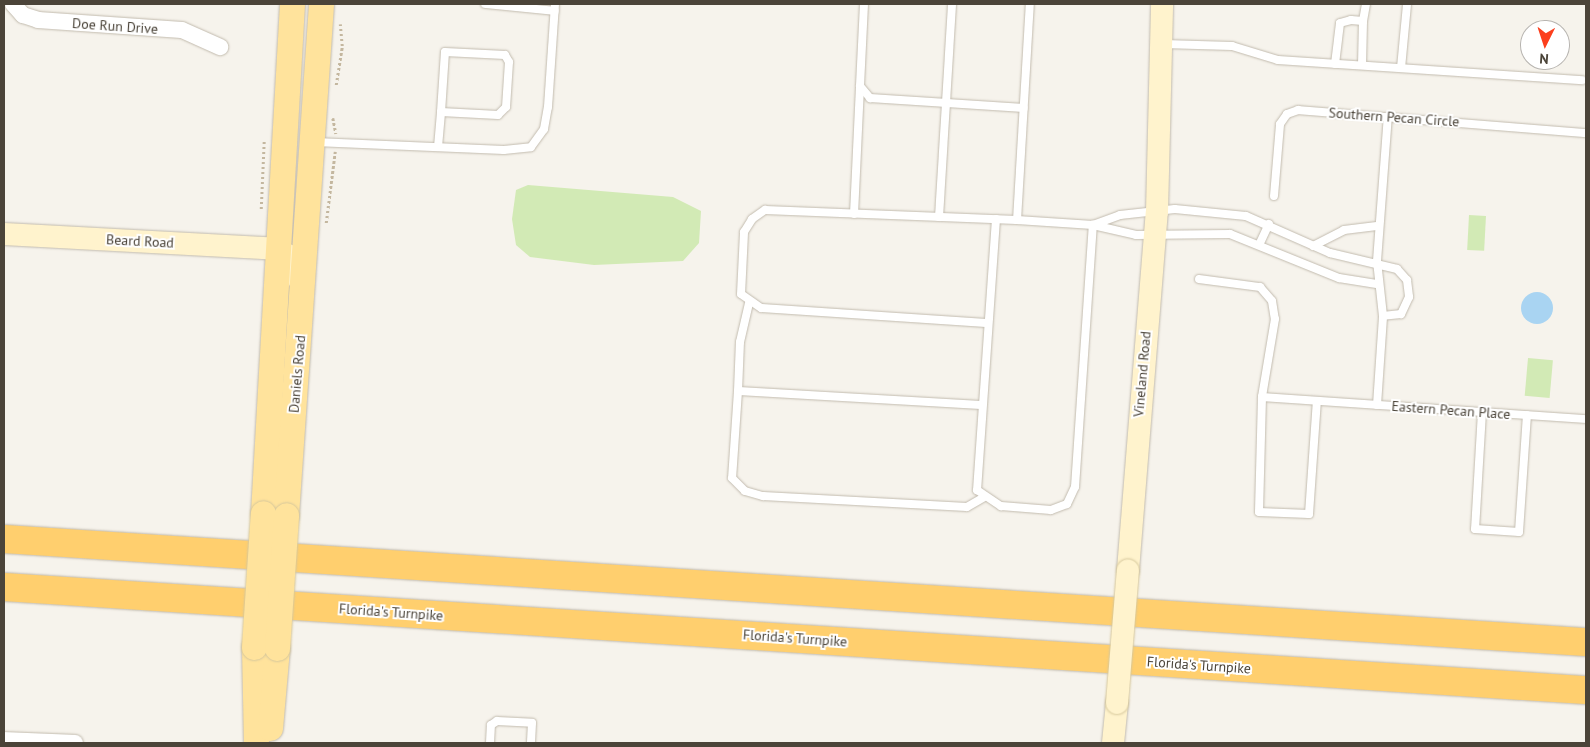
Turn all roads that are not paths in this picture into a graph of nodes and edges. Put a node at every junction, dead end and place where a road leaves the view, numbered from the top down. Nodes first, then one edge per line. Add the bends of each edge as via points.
1 (13, 4) edge
2 (292, 4) edge
3 (321, 4) edge
4 (485, 4) edge
5 (864, 4) edge
6 (952, 4) edge
7 (1030, 4) edge
8 (1162, 4) edge
9 (1366, 4) edge
10 (1407, 4) edge
11 (555, 8) edge
12 (1363, 21) junction
13 (1163, 44) junction
14 (220, 47) dead end
15 (1335, 64) junction
16 (1362, 65) junction
17 (1401, 68) junction
18 (1582, 80) dead end
19 (860, 86) junction
20 (286, 98) junction
21 (945, 103) junction
22 (1024, 108) junction
23 (440, 112) junction
24 (1388, 116) junction
25 (1586, 133) edge
26 (313, 142) junction
27 (438, 147) junction
28 (1274, 196) dead end
29 (854, 214) junction
30 (939, 217) junction
31 (996, 219) junction
32 (1017, 220) junction
33 (1156, 224) junction
34 (1269, 224) junction
35 (1093, 225) junction
36 (1380, 226) junction
37 (4, 234) edge
38 (1260, 243) junction
39 (1313, 246) junction
40 (277, 249) junction
41 (1377, 261) junction
42 (1199, 279) dead end
43 (1377, 284) junction
44 (304, 294) junction
45 (749, 303) junction
46 (1383, 316) junction
47 (986, 323) junction
48 (738, 391) junction
49 (1262, 398) junction
50 (1317, 401) junction
51 (981, 405) junction
52 (1377, 405) junction
53 (1482, 412) junction
54 (1527, 415) junction
55 (1586, 419) edge
56 (984, 497) junction
57 (274, 514) junction
58 (4, 539) edge
59 (4, 586) edge
60 (1586, 642) edge
61 (265, 647) junction
62 (1586, 690) edge
63 (4, 740) edge
64 (76, 743) edge
65 (256, 743) edge
66 (268, 743) edge
67 (490, 743) edge
68 (531, 743) edge
69 (1113, 743) edge

1 - 14 street, Doe Run Drive via 23,15 38,20 182,30
2 - 20 main road, Daniels Road
3 - 26 main road, Daniels Road
4 - 11 lane
5 - 19 lane
6 - 21 lane
7 - 22 lane
8 - 13 main road, Vineland Road
9 - 12 lane
10 - 17 lane
11 - 27 lane via 547,114 544,129 531,147
12 - 15 lane via 1340,23
12 - 16 lane
13 - 15 lane via 1232,46 1278,60
13 - 33 main road, Vineland Road
15 - 16 lane
16 - 17 lane
17 - 18 lane
19 - 21 lane via 870,98
19 - 29 lane
20 - 26 main road via 300,132
20 - 40 main road, Daniels Road
21 - 22 lane
21 - 30 lane
22 - 32 lane
23 - 23 lane via 445,52 504,55 509,62 506,107 498,114
23 - 27 lane
24 - 25 lane, Southern Pecan Circle
24 - 28 lane, Southern Pecan Circle via 1298,110 1287,114 1280,124
24 - 36 lane
26 - 27 lane
26 - 44 main road, Daniels Road
29 - 30 lane
29 - 45 lane via 765,210 752,219 744,232 741,294
30 - 31 lane
31 - 32 lane
31 - 47 lane
32 - 35 lane
33 - 34 lane via 1222,212
33 - 35 lane via 1117,234
33 - 35 lane via 1120,215
33 - 38 lane via 1230,234
33 - 69 main road, Vineland Road, bridge
34 - 38 lane
34 - 39 lane
35 - 56 lane via 1075,487 1067,504 1051,510 1001,506
36 - 39 lane via 1344,230
36 - 41 lane
37 - 40 main road, Beard Road
38 - 43 lane via 1310,268
39 - 41 lane
40 - 44 main road via 289,256
40 - 57 main road, Daniels Road
41 - 43 lane
41 - 46 lane via 1397,269 1408,280 1409,297 1401,314
42 - 49 lane via 1260,288 1272,301 1274,319
43 - 46 lane
44 - 57 main road, Daniels Road
45 - 47 lane
45 - 48 lane via 740,342
46 - 52 lane
47 - 51 lane
48 - 51 lane
48 - 56 lane via 732,478 745,491 763,496 967,507
49 - 50 lane, Eastern Pecan Place
49 - 50 lane via 1259,512 1309,514
50 - 52 lane, Eastern Pecan Place
51 - 56 lane via 977,490
52 - 53 lane, Eastern Pecan Place
53 - 54 lane, Eastern Pecan Place
53 - 54 lane via 1475,529 1519,532
54 - 55 lane, Eastern Pecan Place
57 - 61 main road, Daniels Road, bridge
58 - 60 highway
59 - 62 highway, Florida's Turnpike
61 - 65 main road, Daniels Road
61 - 66 main road, Daniels Road
63 - 64 street
67 - 68 lane via 491,725 497,721 532,723

